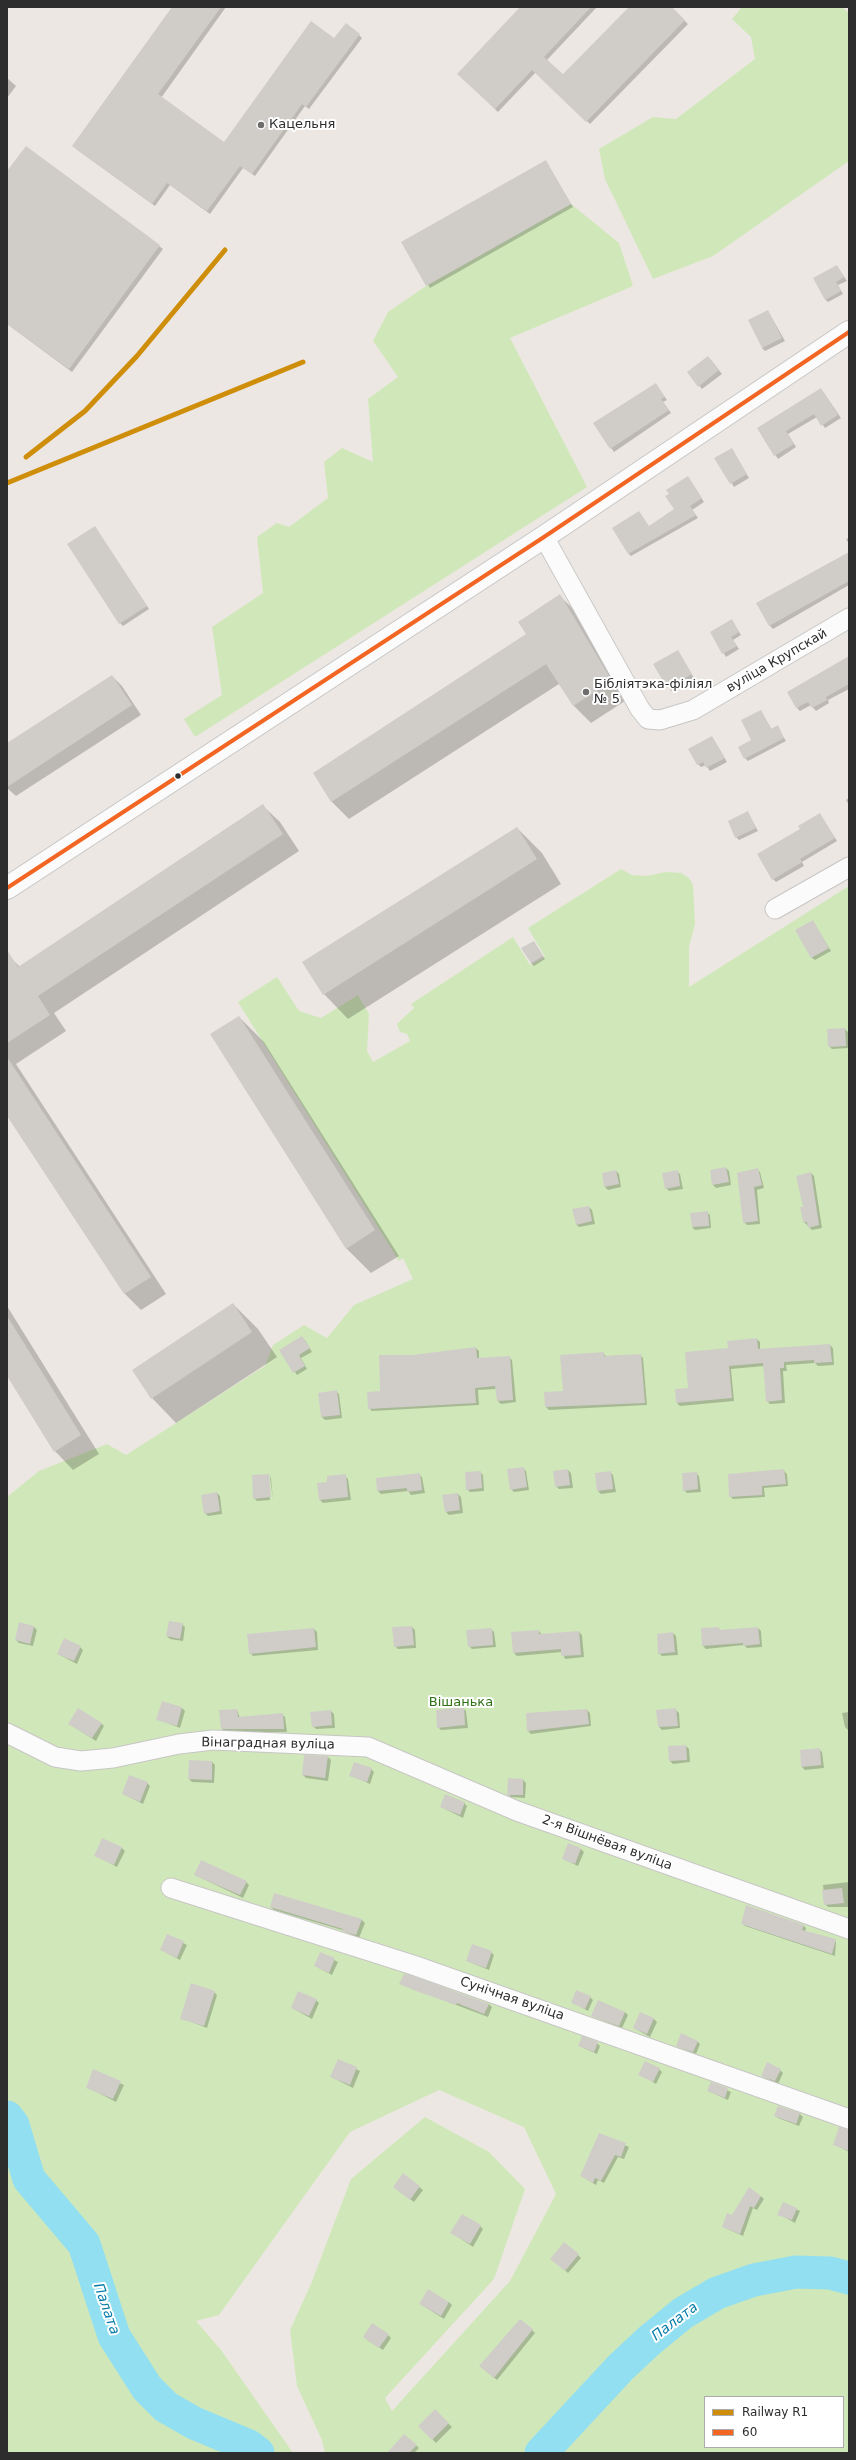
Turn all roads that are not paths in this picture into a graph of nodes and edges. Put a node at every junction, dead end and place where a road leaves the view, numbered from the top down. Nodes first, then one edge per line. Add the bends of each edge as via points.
1 (849, 332) edge
2 (544, 537) junction
3 (849, 618) edge
4 (849, 867) edge
5 (7, 888) edge
6 (775, 909) dead end
7 (7, 1733) edge
8 (368, 1747) joint
9 (172, 1888) dead end
10 (849, 1929) edge
11 (849, 2119) edge

1 - 2 street
2 - 3 street, вуліца Крупскай via 648,719 660,720 693,710
2 - 5 street
4 - 6 street
7 - 8 street, Вінаградная вуліца via 55,1757 81,1761 113,1758 178,1744 213,1740
8 - 10 street, 2-я Вішнёвая вуліца via 517,1811
9 - 11 street, Сунічная вуліца via 413,1965

